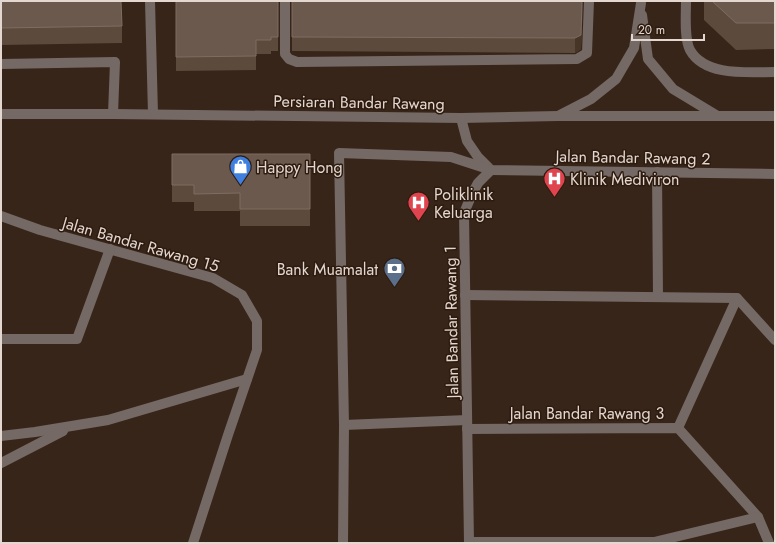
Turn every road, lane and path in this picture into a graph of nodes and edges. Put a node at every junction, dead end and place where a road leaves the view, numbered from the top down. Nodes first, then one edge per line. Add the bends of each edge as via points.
1 (150, 1) edge
2 (285, 1) edge
3 (589, 1) edge
4 (686, 1) edge
5 (641, 2) edge
6 (1, 64) edge
7 (775, 72) edge
8 (1, 114) edge
9 (113, 114) junction
10 (153, 114) junction
11 (716, 115) junction
12 (558, 116) junction
13 (775, 116) edge
14 (461, 118) junction
15 (491, 170) junction
16 (657, 172) junction
17 (775, 174) edge
18 (1, 216) edge
19 (110, 249) junction
20 (465, 294) junction
21 (658, 297) junction
22 (737, 298) junction
23 (1, 339) edge
24 (775, 340) edge
25 (247, 379) junction
26 (344, 425) junction
27 (467, 425) junction
28 (72, 426) junction
29 (678, 428) junction
30 (1, 436) edge
31 (1, 463) edge
32 (758, 517) junction
33 (469, 542) edge
34 (193, 543) edge
35 (343, 543) edge
36 (769, 543) edge

1 - 10 street
2 - 3 street via 285,54 297,62 576,59 587,53
4 - 7 street via 686,31 690,49 699,61 713,68 734,72
5 - 11 street via 648,59 673,89
5 - 12 street via 634,48 616,79 591,99
6 - 9 street via 115,62
8 - 9 street, Persiaran Bandar Rawang
9 - 10 street, Persiaran Bandar Rawang
10 - 14 street, Persiaran Bandar Rawang
11 - 12 street, Persiaran Bandar Rawang
11 - 13 street, Persiaran Bandar Rawang
12 - 14 street, Persiaran Bandar Rawang
14 - 15 street via 467,141
15 - 16 street, Jalan Bandar Rawang 2
15 - 20 street, Jalan Bandar Rawang 1 via 478,183 464,213
15 - 26 street, Jalan Bandar Rawang 2 via 451,157 340,153
16 - 17 street, Jalan Bandar Rawang 2
16 - 21 street
18 - 19 street, Jalan Bandar Rawang 15 via 40,230
19 - 23 street via 77,339
19 - 25 street, Jalan Bandar Rawang 15 via 213,278 242,296 257,320 257,350
20 - 21 street
20 - 27 street, Jalan Bandar Rawang 1
21 - 22 street
22 - 24 street
22 - 29 street
25 - 28 street via 108,420
25 - 34 street
26 - 27 street, Jalan Bandar Rawang 3
26 - 35 street
27 - 29 street, Jalan Bandar Rawang 3
27 - 33 street, Jalan Bandar Rawang 1
28 - 30 street
28 - 31 street
29 - 32 street, Jalan Bandar Rawang 3
32 - 33 street via 654,542
32 - 36 street, Jalan Bandar Rawang 3

